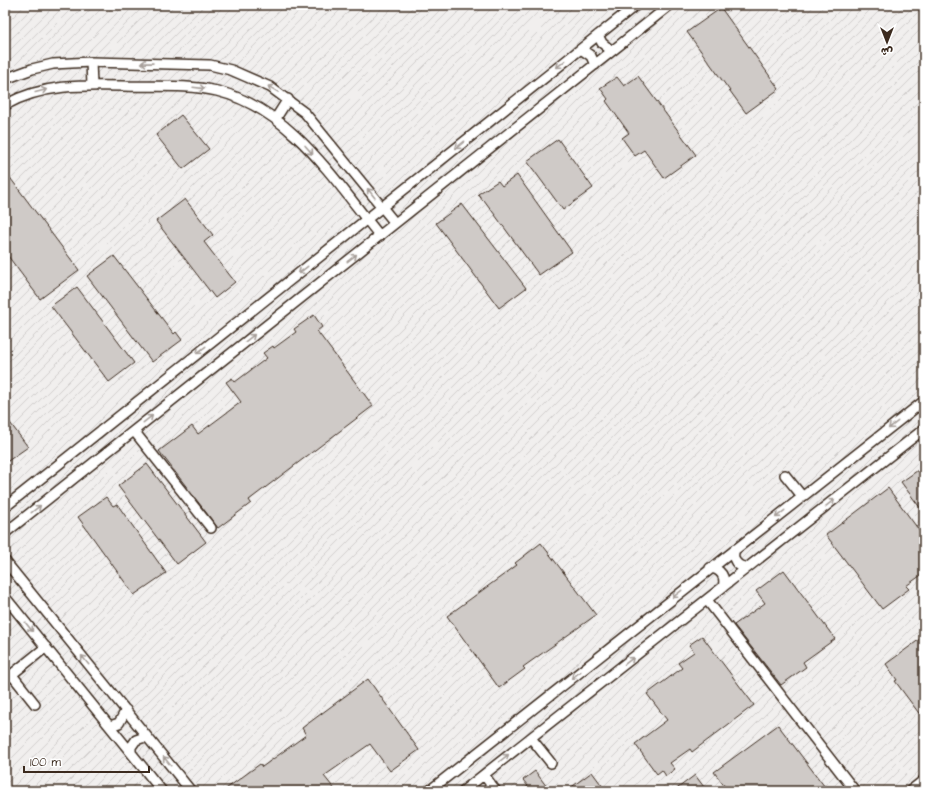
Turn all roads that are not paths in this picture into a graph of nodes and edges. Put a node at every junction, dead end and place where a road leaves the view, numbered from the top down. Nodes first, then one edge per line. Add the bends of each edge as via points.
1 (636, 5) edge
2 (670, 5) edge
3 (598, 35) junction
4 (581, 49) junction
5 (612, 51) junction
6 (91, 62) junction
7 (595, 65) junction
8 (5, 79) edge
9 (92, 85) junction
10 (288, 99) junction
11 (5, 105) edge
12 (276, 118) junction
13 (382, 207) junction
14 (366, 219) junction
15 (395, 223) junction
16 (380, 236) junction
17 (924, 401) edge
18 (924, 430) edge
19 (134, 431) junction
20 (785, 476) dead end
21 (802, 496) junction
22 (5, 507) edge
23 (211, 528) dead end
24 (5, 533) edge
25 (735, 549) junction
26 (5, 561) edge
27 (748, 567) junction
28 (710, 568) junction
29 (723, 587) junction
30 (5, 597) edge
31 (707, 600) junction
32 (46, 647) junction
33 (8, 678) edge
34 (35, 704) dead end
35 (126, 710) junction
36 (110, 726) junction
37 (531, 738) junction
38 (149, 739) junction
39 (131, 752) junction
40 (551, 764) dead end
41 (484, 774) junction
42 (924, 780) edge
43 (162, 791) edge
44 (191, 791) edge
45 (429, 791) edge
46 (463, 791) edge
47 (496, 791) edge
48 (855, 791) edge
49 (910, 791) edge

1 - 3 lane
2 - 5 lane
3 - 4 lane
3 - 5 lane
4 - 7 lane via 588,53
4 -> 13 lane
5 - 7 lane
6 - 8 lane via 53,64
6 - 9 lane
10 -> 6 lane via 251,77 210,65
7 - 15 lane
11 -> 9 lane via 43,90 62,86
9 -> 12 lane via 217,91 258,107
10 - 12 lane
13 -> 10 lane via 320,128
12 -> 14 lane via 308,148
13 - 14 lane
13 - 15 lane
14 - 16 lane
14 -> 22 lane
15 - 16 lane
19 -> 16 lane
17 -> 21 lane
27 -> 18 lane
19 - 23 lane
24 -> 19 lane
20 - 21 lane
21 -> 25 lane
25 - 27 lane via 733,557 737,564
25 - 28 lane
35 -> 26 lane
27 - 29 lane
28 - 29 lane via 722,574
28 -> 45 lane
29 - 31 lane
30 -> 32 lane
37 -> 31 lane
31 - 48 lane
32 - 33 lane
32 - 36 lane
33 - 34 lane
35 - 36 lane via 119,723
35 - 38 lane
36 - 39 lane
37 - 40 lane
41 -> 37 lane
38 - 39 lane via 136,740
44 -> 38 lane
39 - 43 lane
41 - 46 lane
41 - 47 lane
42 - 49 lane

